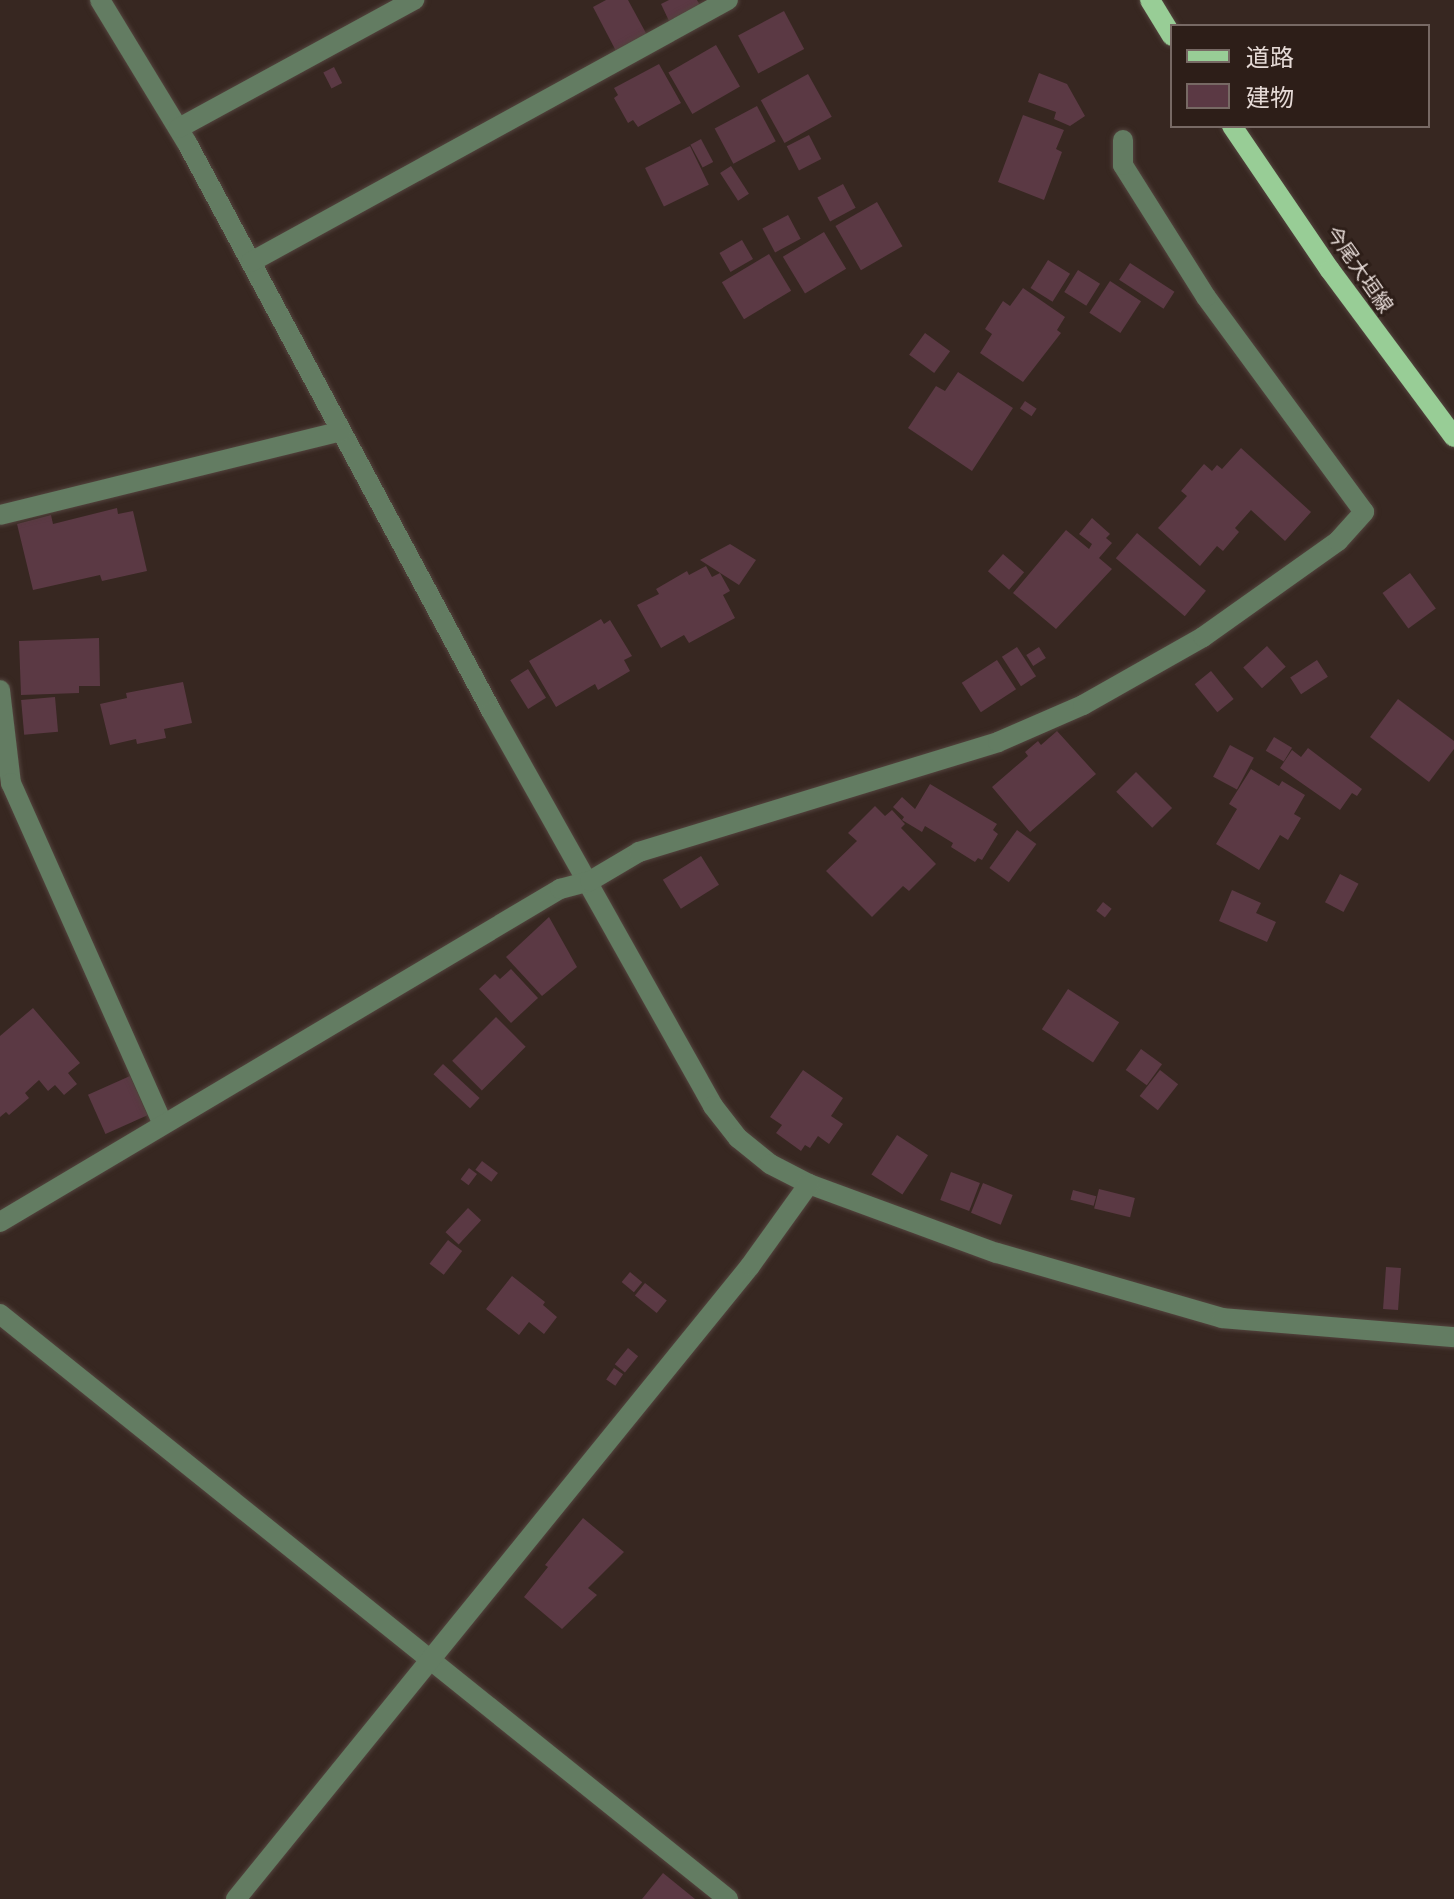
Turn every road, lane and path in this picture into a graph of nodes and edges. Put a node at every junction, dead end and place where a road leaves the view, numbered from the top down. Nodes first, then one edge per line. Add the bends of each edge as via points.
1 (100, 0) edge
2 (414, 0) edge
3 (728, 0) edge
4 (1150, 0) edge
5 (1170, 33) edge
6 (179, 128) junction
7 (1233, 128) edge
8 (1123, 140) dead end
9 (251, 262) junction
10 (341, 431) junction
11 (1454, 437) edge
12 (0, 515) edge
13 (0, 690) edge
14 (590, 881) junction
15 (163, 1124) junction
16 (809, 1184) junction
17 (0, 1222) edge
18 (0, 1314) edge
19 (1454, 1337) edge
20 (431, 1663) junction
21 (236, 1899) edge
22 (728, 1899) edge

1 - 6 street
2 - 6 street
3 - 9 street
4 - 5 main road
6 - 9 street
7 - 11 main road, 今尾大垣線
8 - 14 street via 1123,165 1206,297 1364,512 1338,541 1203,637 1083,705 998,742 639,852
9 - 10 street
10 - 12 street
10 - 14 street
13 - 15 street via 11,783
14 - 15 street via 560,889
14 - 16 street via 713,1106 738,1138 770,1164
15 - 17 street
16 - 19 street via 997,1253 1222,1318
16 - 20 street via 740,1279
18 - 20 street
20 - 21 street
20 - 22 street

